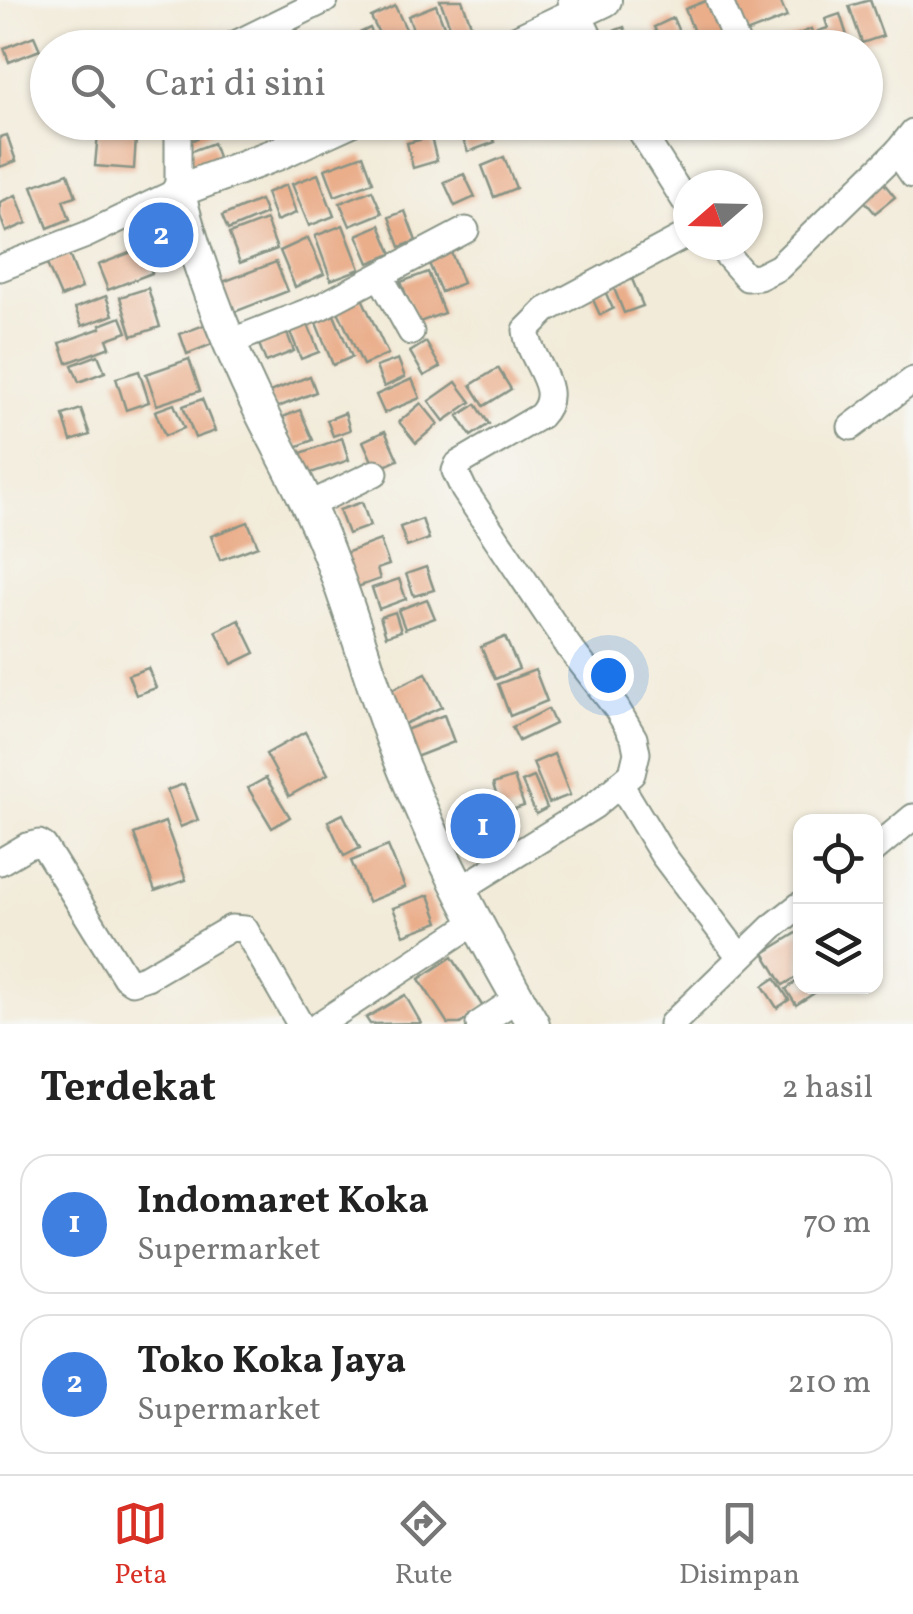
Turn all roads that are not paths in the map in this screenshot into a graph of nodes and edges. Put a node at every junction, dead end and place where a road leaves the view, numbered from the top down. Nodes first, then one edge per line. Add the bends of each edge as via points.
1 (325, 0) edge
2 (719, 0) edge
3 (584, 4) edge
4 (264, 30) edge
5 (537, 30) edge
6 (590, 30) edge
7 (732, 30) edge
8 (178, 140) edge
9 (307, 140) edge
10 (646, 140) edge
11 (905, 142) edge
12 (913, 175) edge
13 (673, 182) edge
14 (178, 192) junction
15 (466, 230) dead end
16 (673, 242) edge
17 (731, 260) edge
18 (0, 268) edge
19 (380, 276) junction
20 (411, 332) dead end
21 (230, 342) junction
22 (913, 380) edge
23 (851, 427) dead end
24 (375, 473) dead end
25 (309, 505) junction
26 (620, 784) junction
27 (913, 817) edge
28 (883, 842) edge
29 (0, 862) edge
30 (461, 890) junction
31 (793, 911) edge
32 (477, 921) junction
33 (740, 957) junction
34 (526, 1011) edge
35 (300, 1024) edge
36 (320, 1024) edge
37 (479, 1024) edge
38 (672, 1024) edge

1 - 4 street
2 - 7 street
3 - 5 main road
3 - 6 street
8 - 14 street
9 - 14 main road
10 - 13 street
11 - 12 street
11 - 17 street via 768,274 747,278
14 - 18 street
14 - 21 main road
15 - 19 street
16 - 26 street via 535,320 527,341 552,394 549,407 455,471 634,738 637,764
19 - 20 street
19 - 21 street
21 - 25 main road
22 - 23 street
24 - 25 street
25 - 30 main road via 397,752
26 - 30 street
26 - 33 street via 662,855
27 - 28 street
29 - 35 street via 34,843 44,846 132,982 224,931 244,929
30 - 32 main road
31 - 33 street
32 - 34 main road
32 - 36 street
33 - 38 street
34 - 37 street

